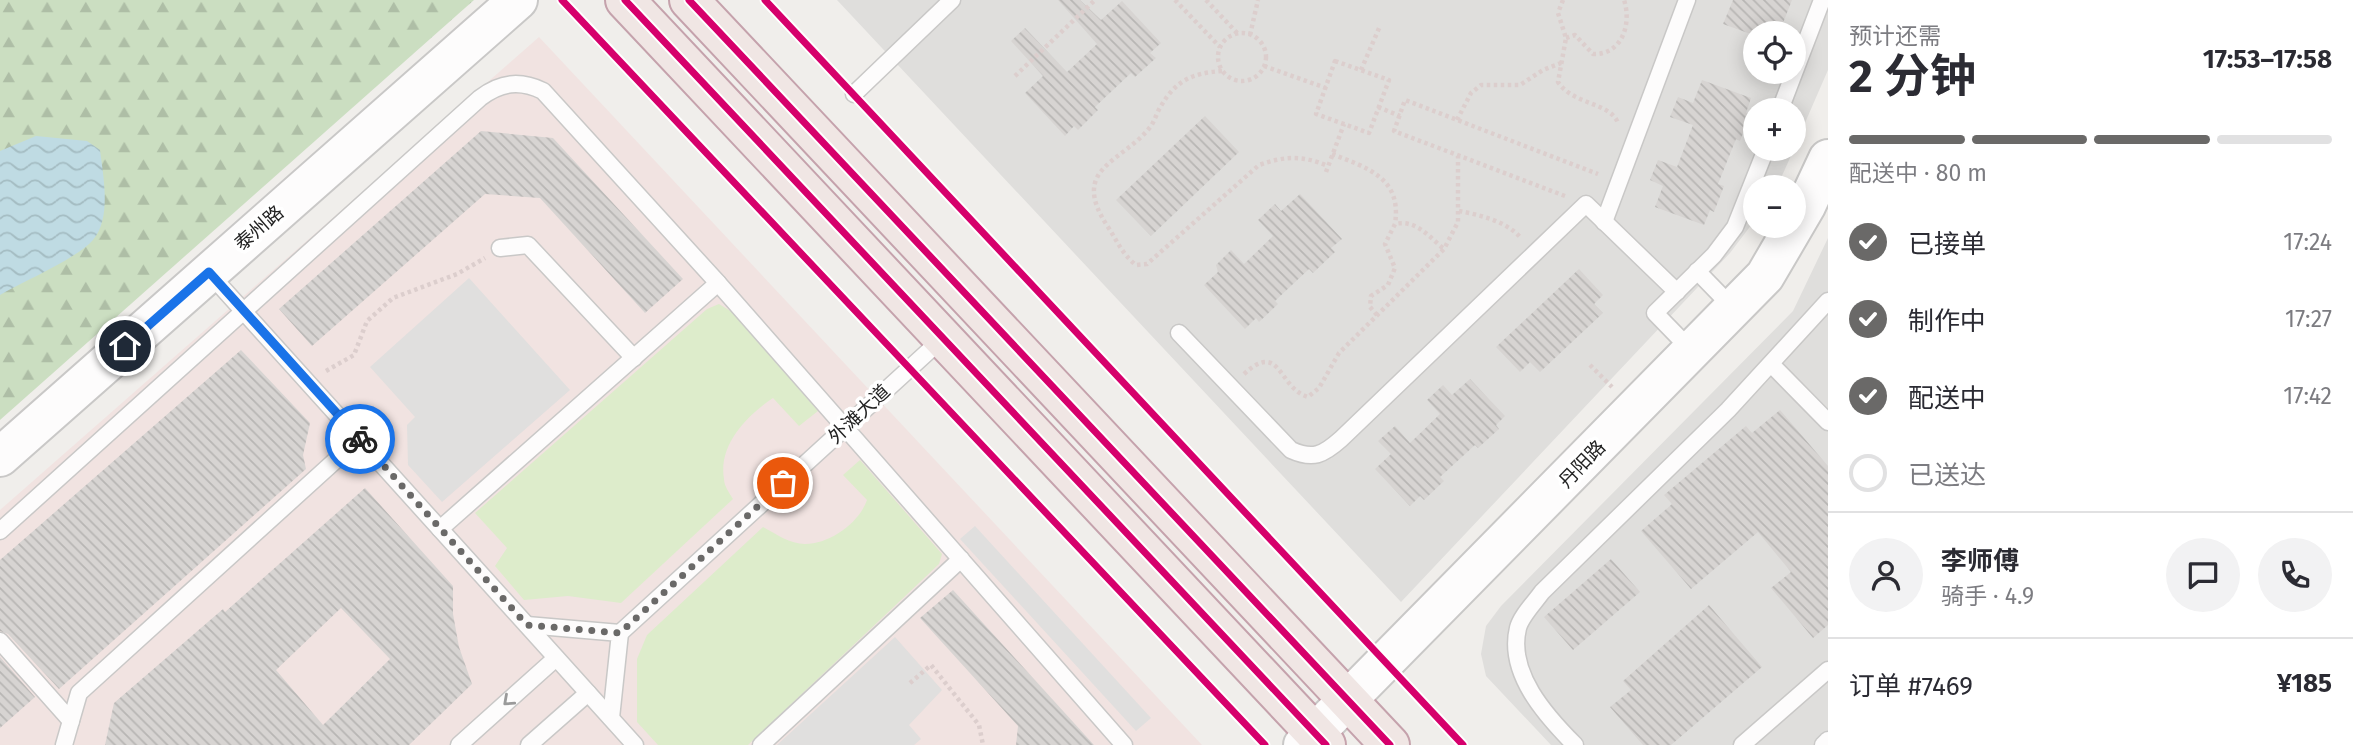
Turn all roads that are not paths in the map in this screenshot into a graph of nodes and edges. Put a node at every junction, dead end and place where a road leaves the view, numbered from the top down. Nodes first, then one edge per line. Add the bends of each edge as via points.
1 (518, 0) edge
2 (625, 0) edge
3 (689, 0) edge
4 (952, 0) edge
5 (1688, 0) edge
6 (1822, 0) edge
7 (855, 94) dead end
8 (1785, 98) edge
9 (1828, 159) edge
10 (1761, 161) edge
11 (1604, 222) junction
12 (500, 248) road end
13 (1697, 271) junction
14 (209, 272) junction
15 (718, 284) junction
16 (1677, 292) junction
17 (1828, 301) edge
18 (1734, 309) junction
19 (243, 310) junction
20 (1179, 333) dead end
21 (943, 338) junction
22 (1692, 351) junction
23 (634, 358) junction
24 (1772, 365) junction
25 (1828, 422) edge
26 (845, 427) junction
27 (359, 439) junction
28 (0, 457) edge
29 (440, 529) junction
30 (0, 531) edge
31 (961, 559) junction
32 (527, 625) junction
33 (620, 633) junction
34 (0, 641) edge
35 (556, 658) junction
36 (1828, 670) edge
37 (588, 693) junction
38 (1348, 701) junction
39 (611, 718) junction
40 (71, 720) junction
41 (1828, 740) edge
42 (1315, 741) edge
43 (64, 745) edge
44 (459, 745) edge
45 (529, 745) edge
46 (635, 745) edge
47 (761, 745) edge
48 (1124, 745) edge
49 (1390, 745) edge
50 (1575, 745) edge
51 (1742, 745) edge
52 (1823, 745) edge

1 - 14 street, 泰州路
2 - 21 highway
3 - 38 highway
4 - 7 lane
5 - 11 lane
6 - 8 lane
9 - 18 street, 丹阳路 via 1765,276
10 - 13 lane via 1735,228
11 - 16 lane
11 - 20 lane via 1586,204 1323,454 1307,457 1291,450
12 - 23 lane via 528,245
13 - 16 lane
13 - 18 lane
14 - 19 lane
14 - 28 street, 泰州路
15 - 19 lane via 543,91 527,83 493,88 480,98
15 - 23 lane
15 - 26 lane
16 - 22 lane via 1655,313
17 - 24 lane
18 - 22 street, 丹阳路
19 - 27 lane
19 - 30 lane
21 - 26 lane, 外滩大道
21 - 42 highway
22 - 38 street, 丹阳路
23 - 29 lane
24 - 25 lane
24 - 50 lane via 1542,592 1518,627 1518,656 1528,687
26 - 31 lane
26 - 33 lane, 外滩大道
27 - 29 lane
27 - 40 lane via 79,693
29 - 32 lane
31 - 47 lane
31 - 48 lane
32 - 33 lane
32 - 35 lane
33 - 39 lane
34 - 40 lane
35 - 37 lane
35 -> 44 lane
36 - 51 lane
37 - 39 lane
37 - 45 lane
38 - 42 street, 丹阳路
38 - 49 highway
39 - 46 lane
40 - 43 lane
41 - 52 lane

